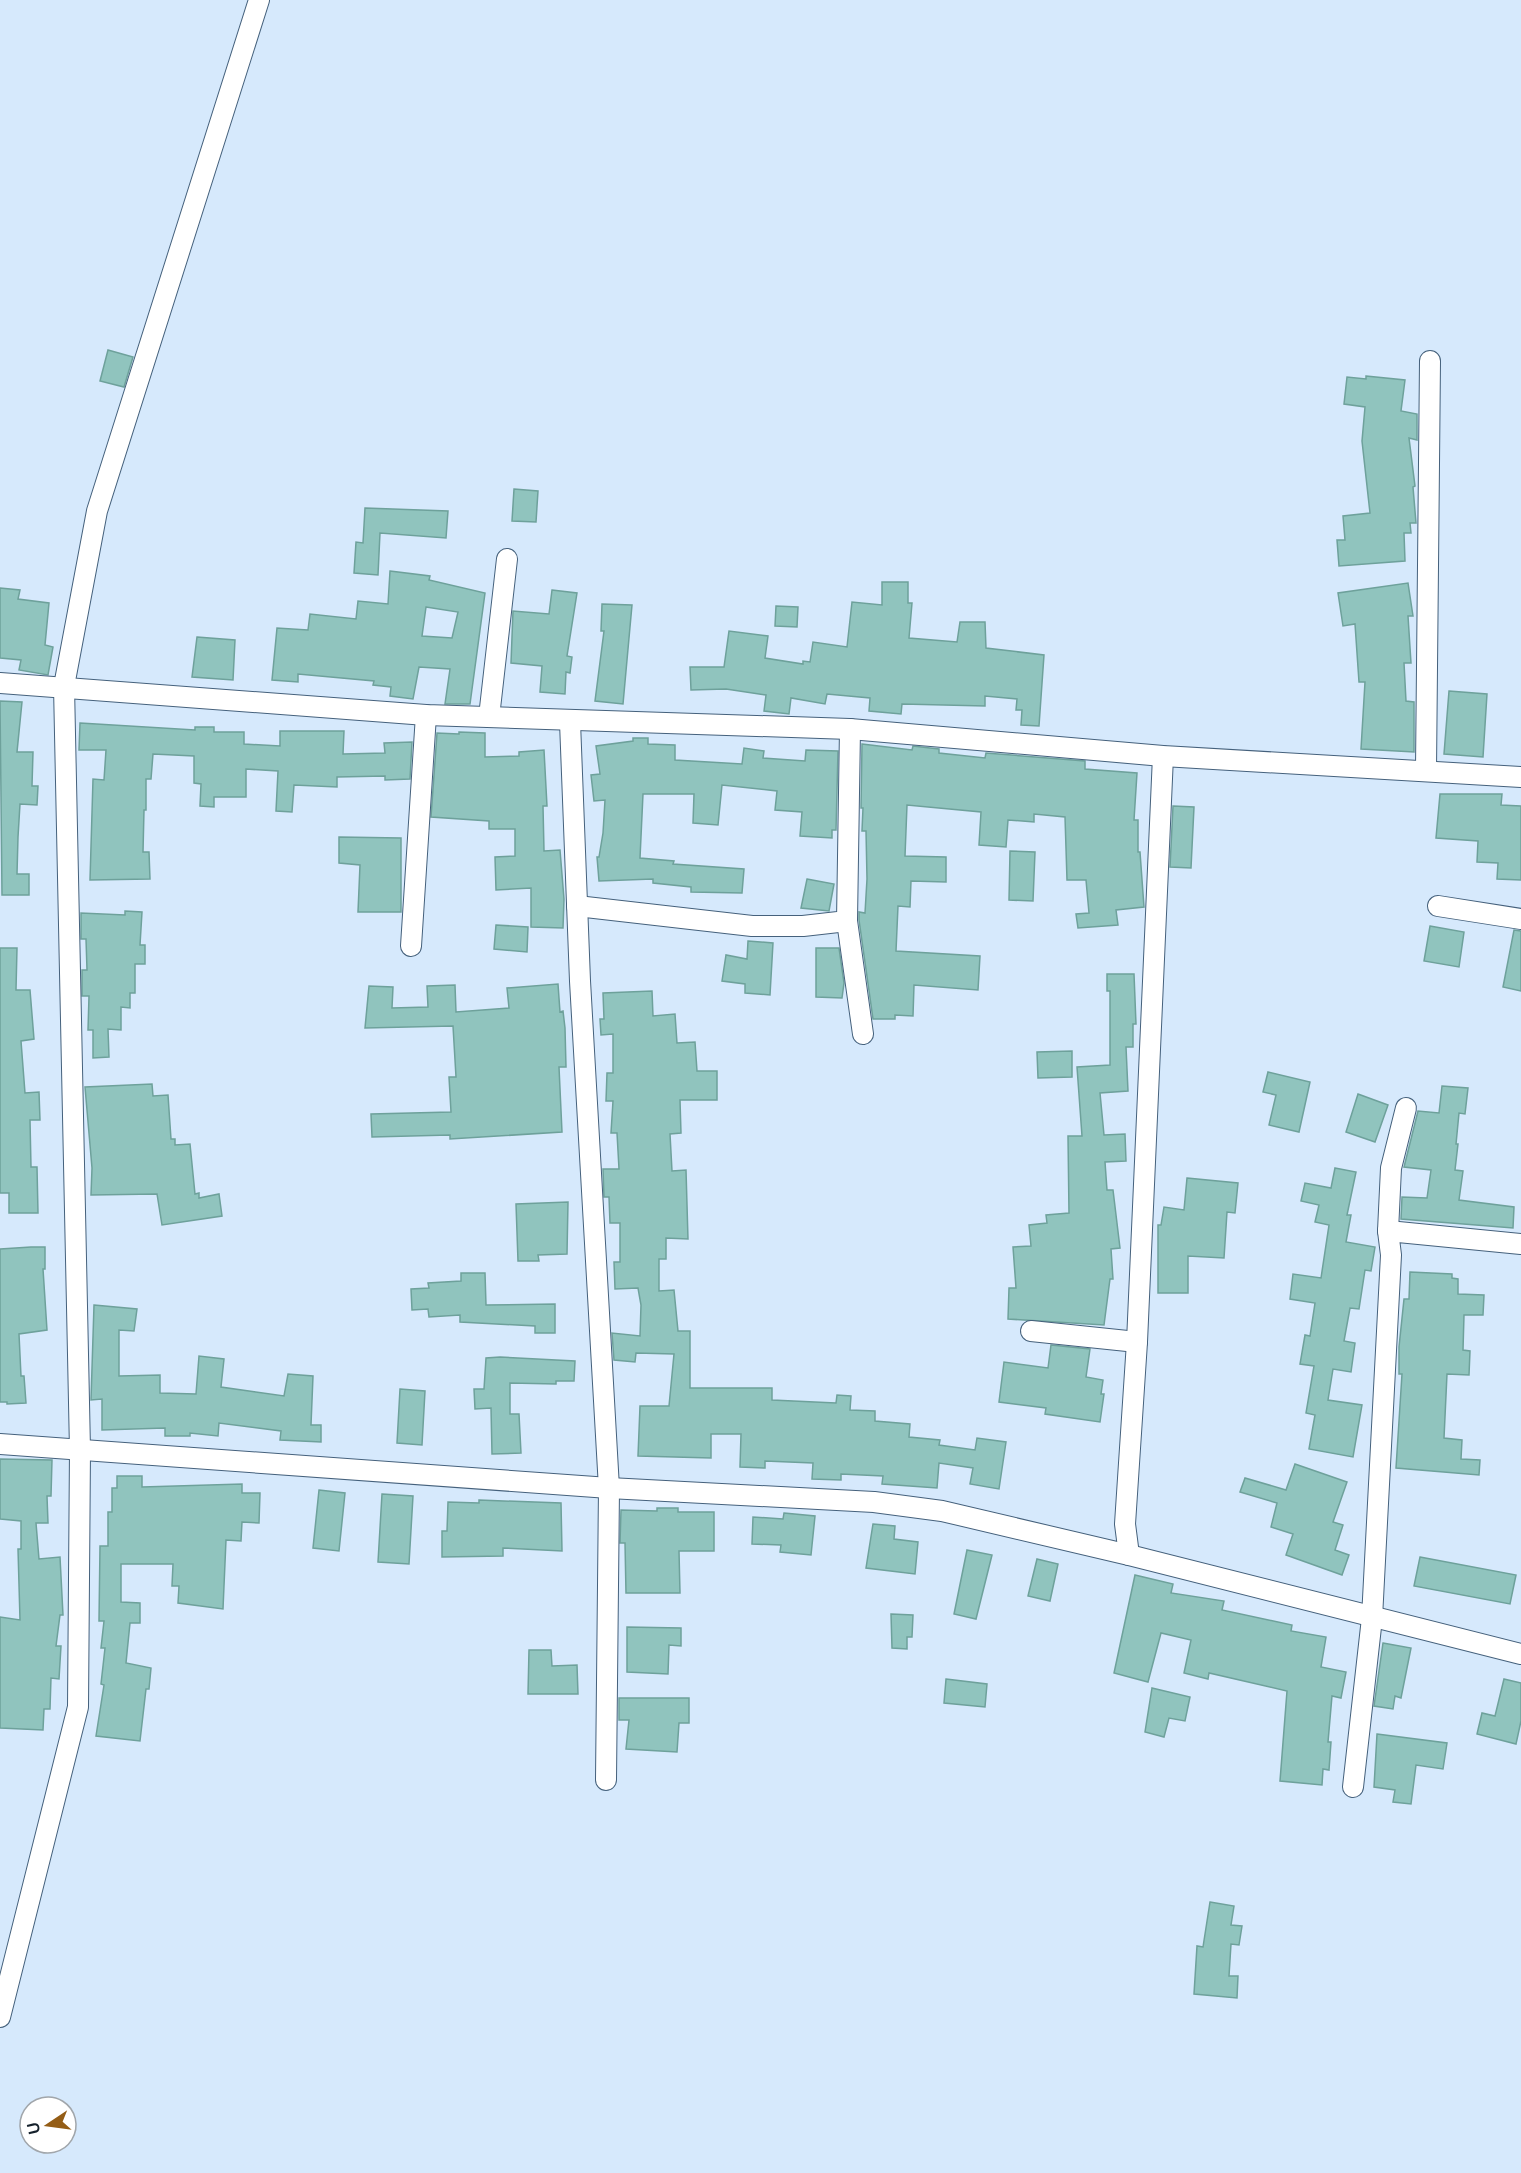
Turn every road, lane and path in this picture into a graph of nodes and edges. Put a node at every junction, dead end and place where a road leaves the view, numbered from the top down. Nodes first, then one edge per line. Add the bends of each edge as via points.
1 (259, 0) edge
2 (1430, 361) dead end
3 (507, 559) dead end
4 (0, 683) edge
5 (64, 686) junction
6 (426, 715) junction
7 (489, 717) junction
8 (570, 722) junction
9 (850, 729) junction
10 (1163, 756) junction
11 (1426, 770) junction
12 (1521, 777) edge
13 (578, 906) junction
14 (1438, 906) dead end
15 (1521, 919) edge
16 (848, 921) junction
17 (411, 946) dead end
18 (863, 1034) dead end
19 (1406, 1108) dead end
20 (1388, 1232) junction
21 (1521, 1244) edge
22 (1031, 1331) dead end
23 (1137, 1342) junction
24 (0, 1444) edge
25 (80, 1450) junction
26 (609, 1488) junction
27 (1129, 1555) junction
28 (1371, 1618) junction
29 (1521, 1654) edge
30 (606, 1780) dead end
31 (1353, 1787) dead end
32 (0, 2017) edge

1 - 5 street via 97,511
2 - 11 street
3 - 7 street
4 - 5 street
5 - 6 street
5 - 25 street
6 - 7 street
6 - 17 street
7 - 8 street
8 - 9 street
8 - 13 street
9 - 10 street
9 - 16 street
10 - 11 street
10 - 23 street
11 - 12 street
13 - 16 street via 752,926
13 - 26 street
14 - 15 street
16 - 18 street
19 - 20 street via 1391,1168
20 - 21 street
20 - 28 street via 1391,1256
22 - 23 street
23 - 27 street via 1125,1524
24 - 25 street
25 - 26 street
25 - 32 street via 78,1707
26 - 27 street via 874,1502 942,1512
26 - 30 street
27 - 28 street
28 - 29 street
28 - 31 street

